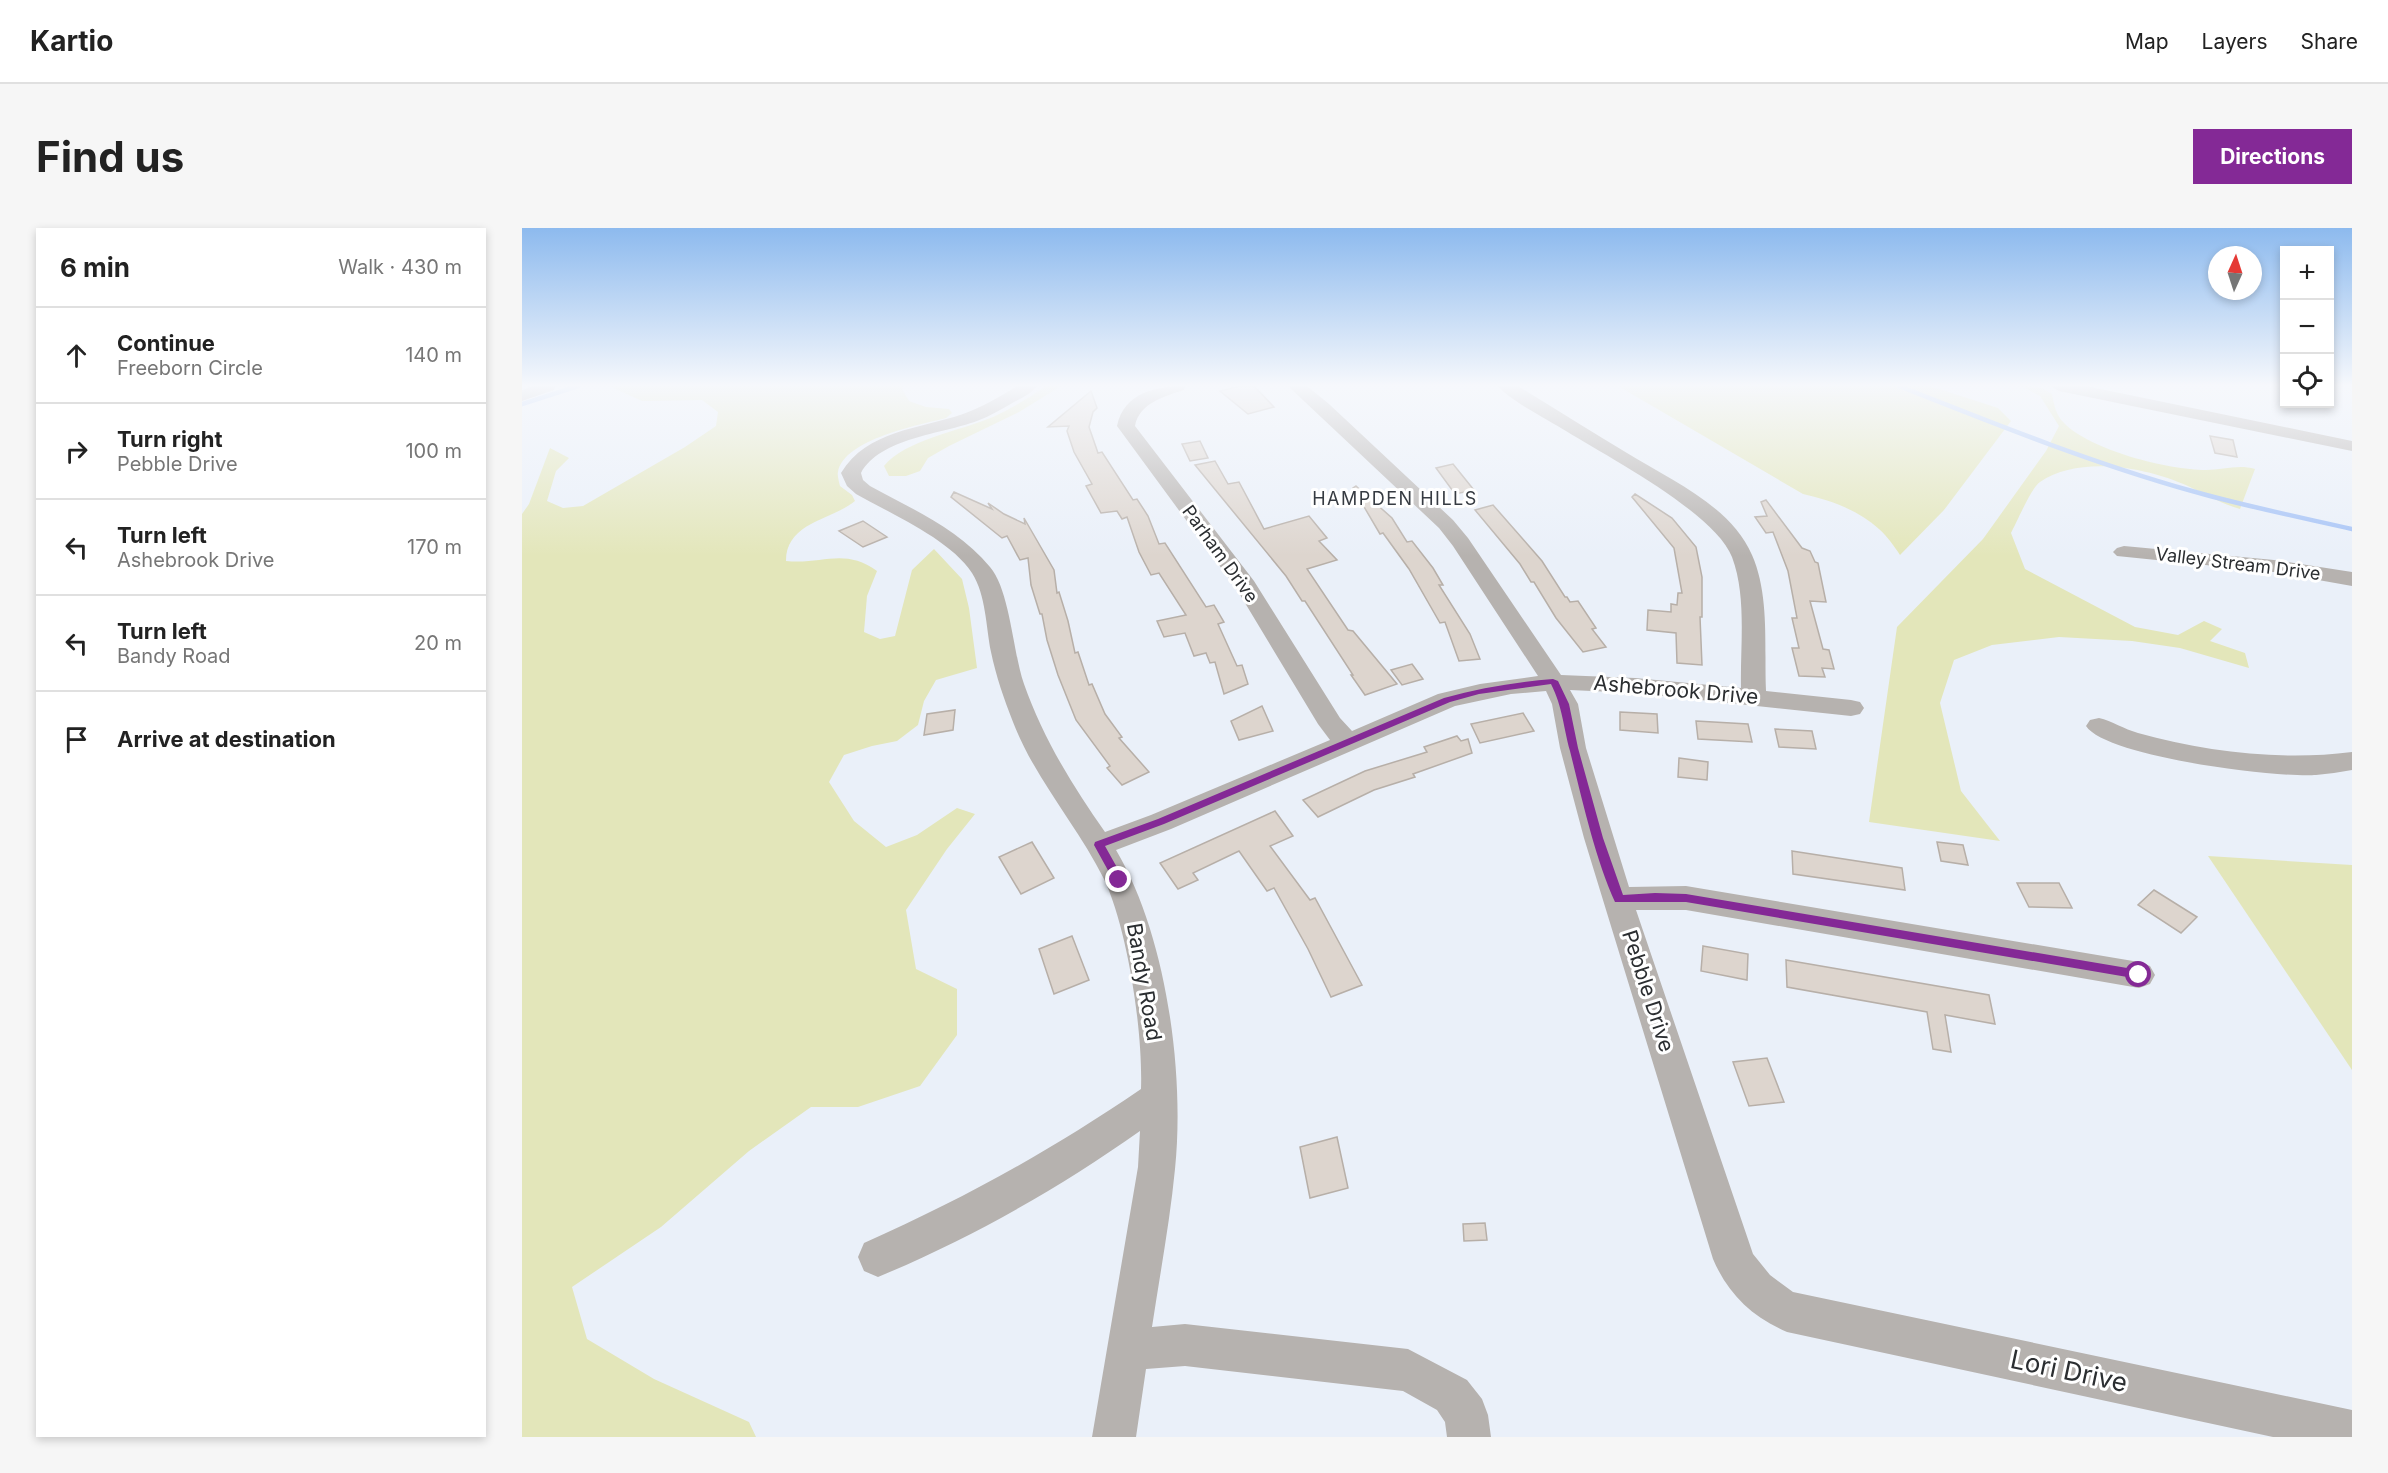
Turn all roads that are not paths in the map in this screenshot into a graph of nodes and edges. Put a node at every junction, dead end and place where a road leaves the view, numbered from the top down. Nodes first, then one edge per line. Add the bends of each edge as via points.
1 (892, 442) edge
2 (1138, 442) edge
3 (1360, 442) edge
4 (1597, 442) edge
5 (2335, 442) edge
6 (2352, 446) edge
7 (2124, 552) dead end
8 (2352, 579) edge
9 (1553, 681) junction
10 (1754, 698) junction
11 (1851, 708) dead end
12 (2099, 726) dead end
13 (1348, 742) junction
14 (2352, 761) edge
15 (1099, 845) junction
16 (1619, 900) junction
17 (2139, 975) dead end
18 (1159, 1097) junction
19 (878, 1257) dead end
20 (1787, 1311) joint
21 (1128, 1350) junction
22 (2352, 1432) edge
23 (1113, 1437) edge
24 (1469, 1437) edge

1 - 15 street, Bandy Road via 858,460 851,473 854,482 961,548 983,572 993,598 1011,683 1028,725 1060,788
2 - 13 street, Parham Drive via 1246,586 1331,724
3 - 9 street, Pebble Drive via 1461,542
4 - 10 street via 1710,514 1733,539 1742,555 1749,585
5 - 6 street
7 - 8 street, Valley Stream Drive via 2274,566
9 - 10 street, Ashebrook Drive via 1630,684
9 - 13 street, Ashebrook Drive via 1447,700
9 - 16 street, Pebble Drive via 1565,704 1573,748
10 - 11 street, Ashebrook Drive
12 - 14 street via 2125,738 2173,751 2278,765
13 - 15 street, Ashebrook Drive
15 - 18 street, Bandy Road via 1119,880 1143,957
16 - 17 street via 1686,898
16 - 20 street, Pebble Drive via 1733,1259 1746,1281 1764,1299
18 - 19 street via 1018,1188
18 - 21 street, Bandy Road via 1156,1167
20 - 22 street, Lori Drive
21 - 23 street, Bandy Road
21 - 24 street via 1185,1345 1408,1370 1452,1395 1466,1415

